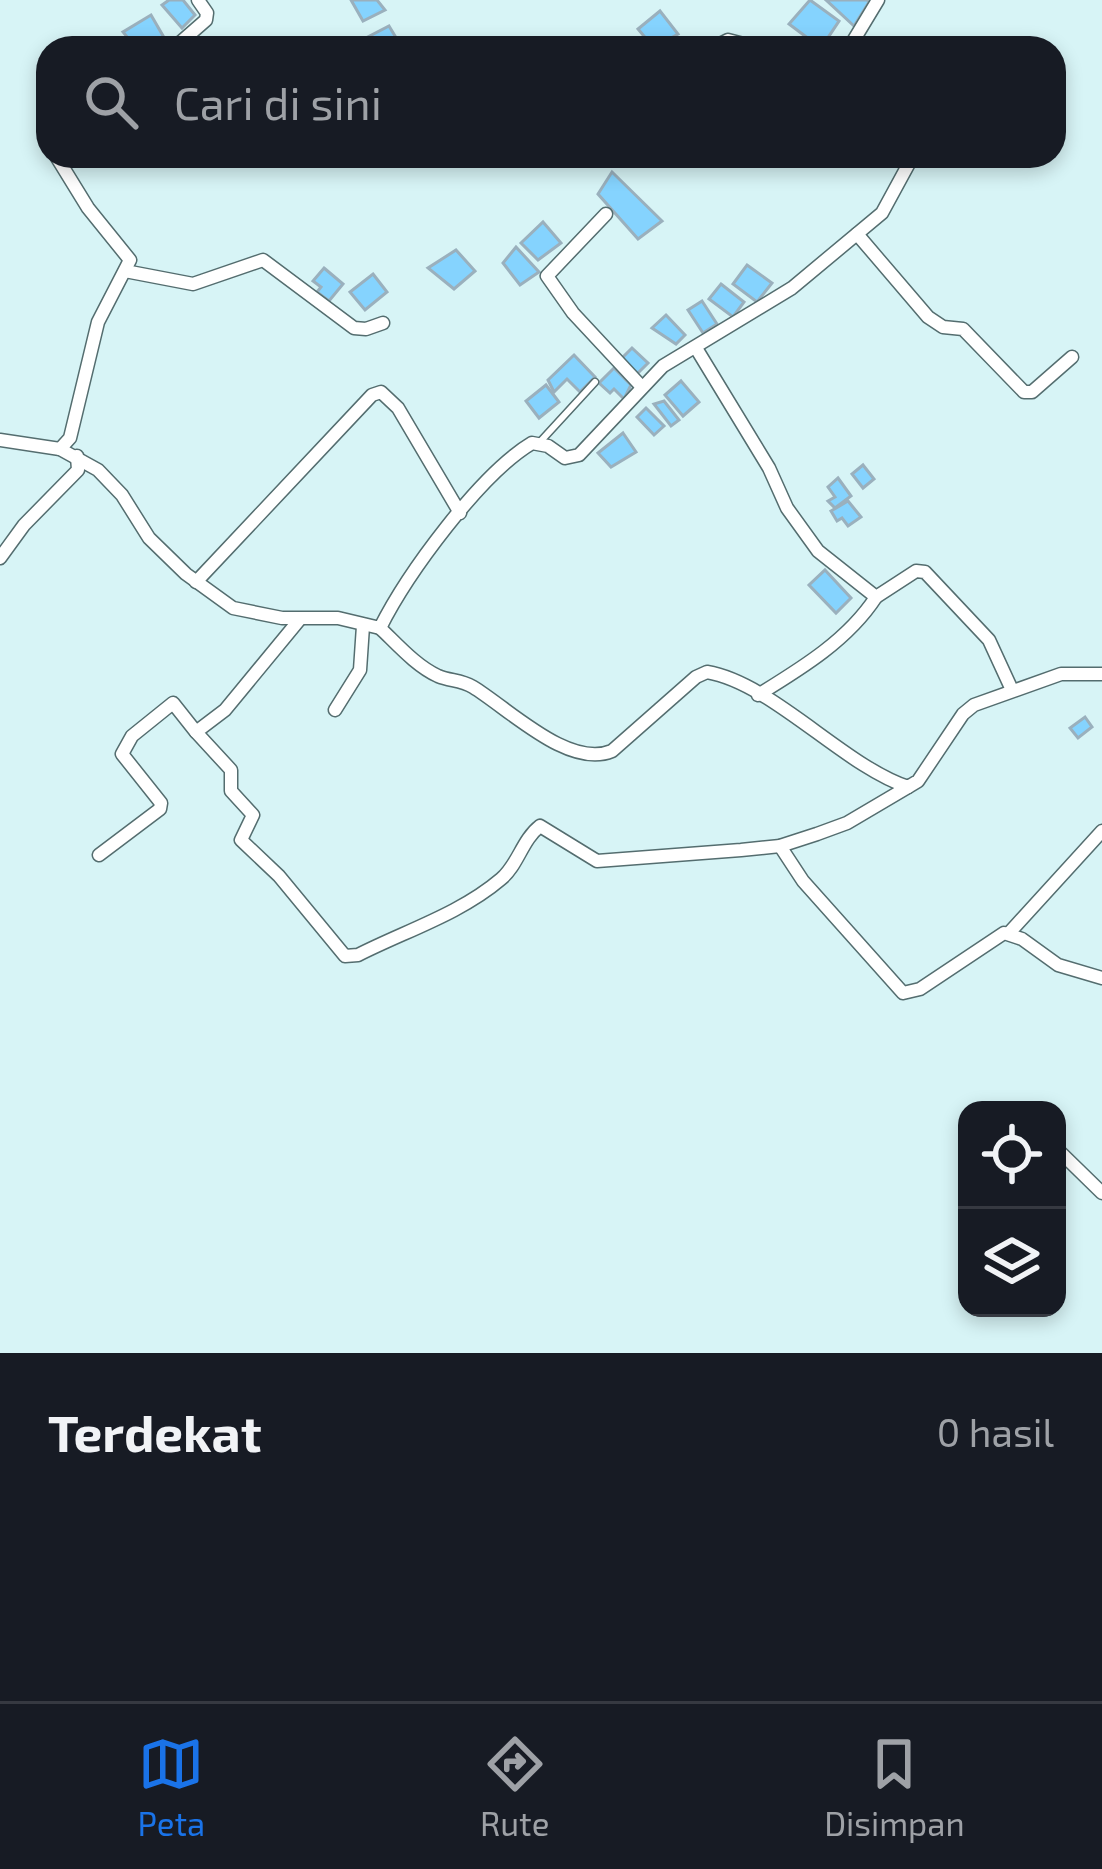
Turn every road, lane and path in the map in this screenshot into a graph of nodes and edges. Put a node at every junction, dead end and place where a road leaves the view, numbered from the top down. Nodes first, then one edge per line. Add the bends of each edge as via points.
1 (198, 0) edge
2 (878, 0) edge
3 (188, 36) edge
4 (856, 36) edge
5 (63, 168) edge
6 (906, 168) edge
7 (606, 214) dead end
8 (857, 234) junction
9 (125, 272) junction
10 (383, 323) dead end
11 (696, 348) junction
12 (1072, 357) dead end
13 (595, 382) dead end
14 (641, 386) junction
15 (0, 440) edge
16 (538, 443) junction
17 (60, 449) junction
18 (77, 456) junction
19 (460, 513) junction
20 (0, 558) edge
21 (196, 582) junction
22 (876, 597) junction
23 (300, 619) junction
24 (363, 626) junction
25 (380, 628) junction
26 (1102, 674) edge
27 (1012, 690) junction
28 (758, 695) junction
29 (334, 710) dead end
30 (196, 732) junction
31 (908, 787) junction
32 (1102, 830) edge
33 (780, 846) junction
34 (98, 855) dead end
35 (1009, 933) junction
36 (1102, 978) edge
37 (1066, 1158) edge
38 (1102, 1193) edge

1 - 3 street via 206,20
2 - 4 street
5 - 9 street via 128,254
6 - 8 street via 882,213
7 - 14 street via 547,276
8 - 11 street via 792,288
8 - 12 street via 928,317 962,328 1024,392
9 - 10 street via 202,283 263,260 354,328
9 - 17 street via 98,322 70,439
11 - 14 street
11 - 22 street via 807,537
13 - 16 lane
14 - 16 street via 579,455 565,458
15 - 17 street
16 - 19 street via 490,476
17 - 18 street
18 - 20 street via 78,470
18 - 21 street via 110,480 148,538
19 - 21 street via 381,392
19 - 25 street
21 - 23 street via 233,608
22 - 27 street via 925,572 989,640
22 - 28 street via 858,623
23 - 24 street
23 - 30 street via 225,710
24 - 25 street
24 - 29 street via 360,670
25 - 28 street via 431,672 464,682 534,730 592,756 612,751 701,674 720,674
26 - 27 street via 1061,674
27 - 31 street via 963,714
28 - 31 street
30 - 33 street via 231,770 231,791 253,814 242,840 349,958 449,913 501,879 540,826 597,861
30 - 34 street via 172,704 132,736 122,754 160,809
31 - 33 street via 847,823
32 - 35 street
33 - 35 street via 903,993
35 - 36 street via 1058,965
37 - 38 street

